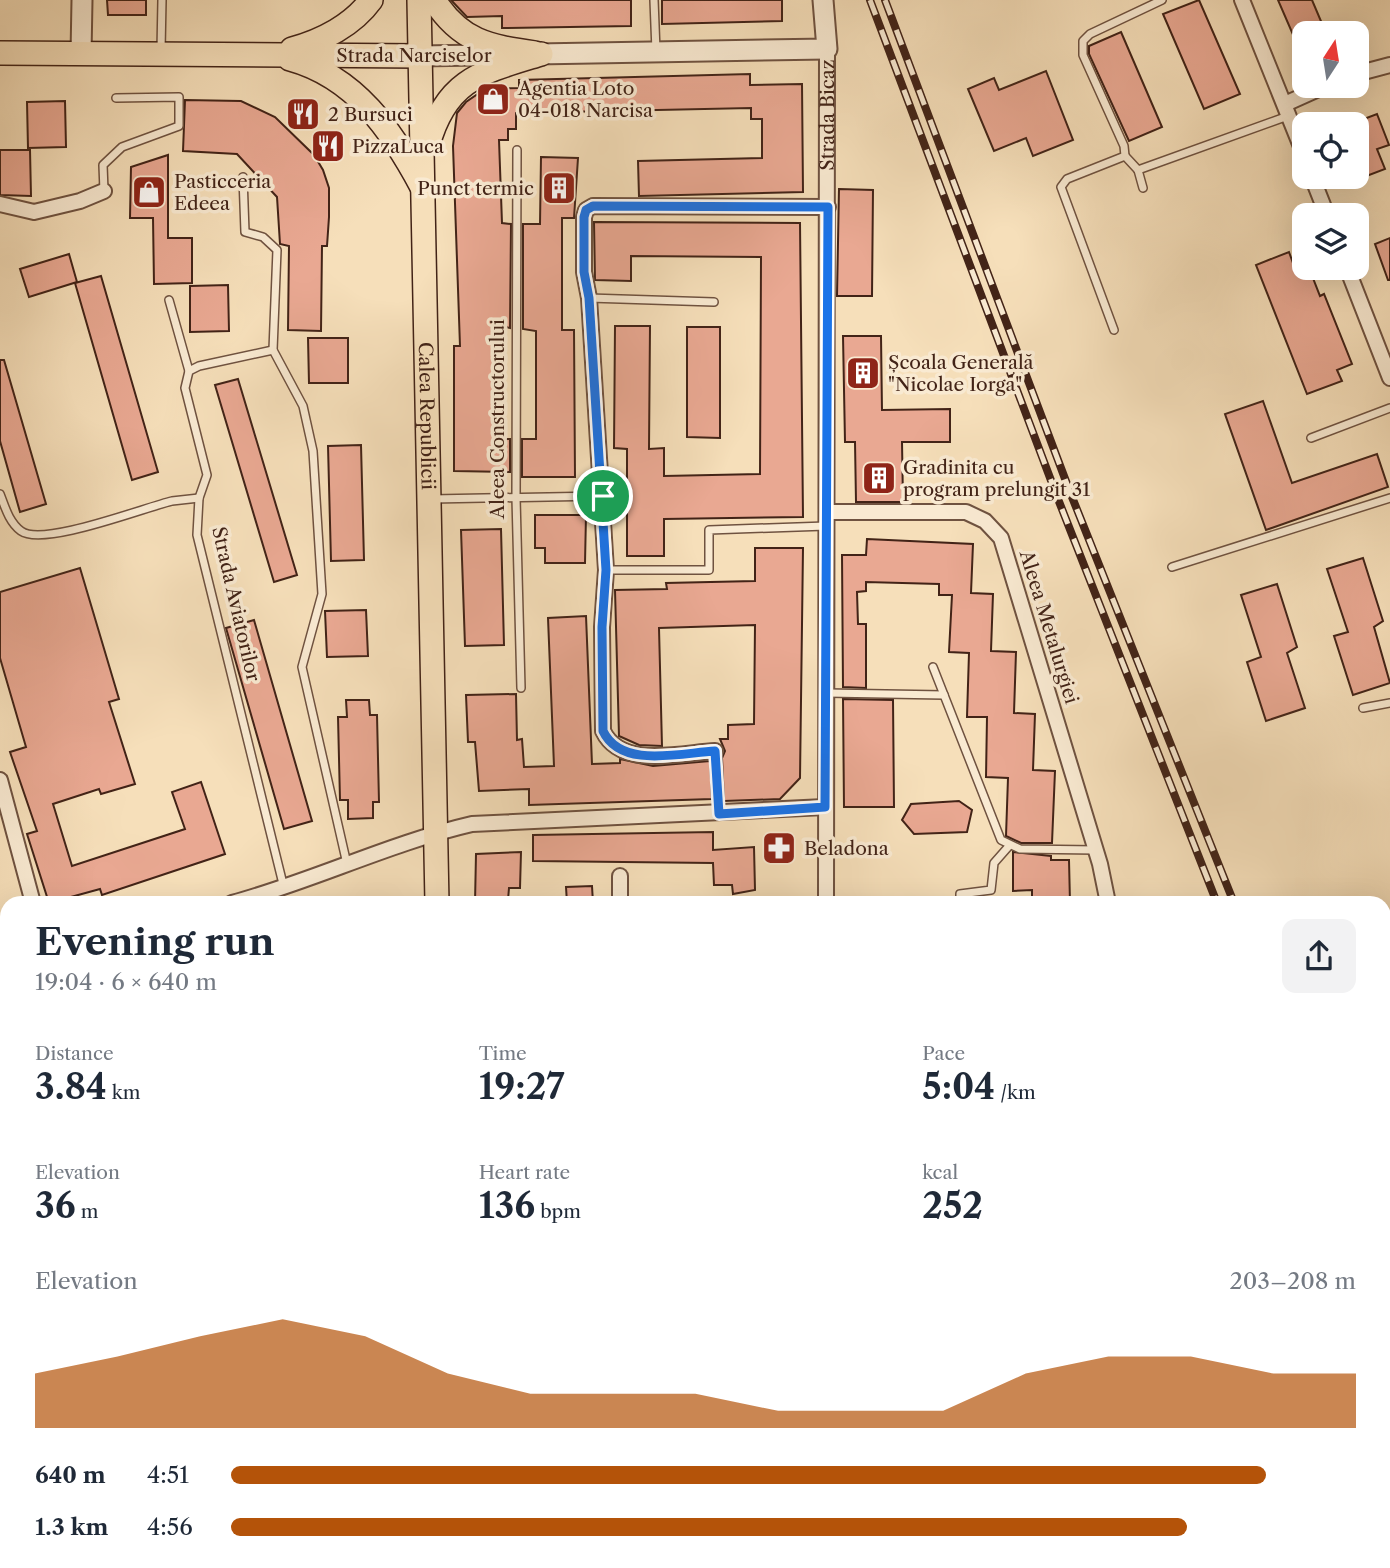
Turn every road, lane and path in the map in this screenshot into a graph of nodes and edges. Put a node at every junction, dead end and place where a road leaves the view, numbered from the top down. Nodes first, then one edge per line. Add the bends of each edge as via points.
1 (82, 0) edge
2 (162, 0) edge
3 (371, 0) edge
4 (419, 0) edge
5 (434, 0) edge
6 (653, 0) edge
7 (823, 0) edge
8 (1162, 0) edge
9 (1242, 0) edge
10 (827, 49) junction
11 (656, 52) junction
12 (0, 53) edge
13 (81, 54) junction
14 (161, 54) junction
15 (541, 54) junction
16 (274, 55) junction
17 (420, 55) junction
18 (1390, 65) edge
19 (1369, 71) edge
20 (116, 98) dead end
21 (1306, 98) edge
22 (1287, 110) junction
23 (1292, 123) edge
24 (517, 150) dead end
25 (1125, 156) junction
26 (423, 162) junction
27 (1138, 170) junction
28 (243, 177) dead end
29 (1143, 188) dead end
30 (424, 190) junction
31 (104, 191) joint
32 (0, 204) edge
33 (828, 207) junction
34 (1352, 280) edge
35 (589, 298) junction
36 (169, 300) dead end
37 (714, 302) dead end
38 (1114, 330) dead end
39 (273, 350) junction
40 (1389, 370) edge
41 (189, 371) junction
42 (1390, 408) edge
43 (1311, 438) dead end
44 (0, 494) edge
45 (603, 496) junction
46 (199, 498) junction
47 (516, 498) junction
48 (1390, 498) edge
49 (431, 499) junction
50 (827, 519) junction
51 (1172, 567) dead end
52 (606, 570) junction
53 (933, 667) dead end
54 (521, 688) dead end
55 (826, 693) junction
56 (944, 695) junction
57 (1390, 703) edge
58 (1363, 708) dead end
59 (715, 751) joint
60 (0, 780) edge
61 (825, 807) junction
62 (719, 814) junction
63 (437, 832) junction
64 (1009, 846) junction
65 (1096, 850) junction
66 (347, 866) junction
67 (620, 876) dead end
68 (285, 888) junction
69 (31, 896) edge
70 (257, 896) edge
71 (437, 896) edge
72 (620, 896) edge
73 (826, 896) edge
74 (960, 896) edge
75 (1106, 896) edge

1 - 13 street
2 - 14 lane
3 - 16 main road via 329,35
4 - 17 main road, Calea Republicii
5 - 15 main road via 456,29 471,39
6 - 11 lane
7 - 10 street, Strada Bicaz
8 - 25 lane via 1083,41 1083,55
9 - 22 street
10 - 11 street, Strada Narciselor
10 - 33 street, Strada Bicaz
11 - 15 street, Strada Narciselor
12 - 13 main road, Strada Narciselor
13 - 14 main road, Strada Narciselor
14 - 16 main road, Strada Narciselor
15 - 17 street, Strada Narciselor
15 - 26 main road via 486,71 454,91 433,126
16 - 17 main road, Strada Narciselor
16 - 30 main road via 323,73 375,111 396,138
17 - 26 main road, Calea Republicii
18 - 19 street
20 - 31 lane via 179,97 179,126 122,148 103,165
21 - 22 street
22 - 23 street
22 - 27 lane
24 - 47 lane, Aleea Constructorului
25 - 27 lane
25 - 38 lane via 1067,179 1062,187
26 - 30 main road, Calea Republicii
27 - 29 lane
28 - 39 lane via 245,232 263,237 277,250
30 - 49 main road, Calea Republicii
31 - 32 street via 34,212
33 - 35 street via 593,206 584,217
33 - 50 street, Strada Bicaz
34 - 40 street
35 - 37 lane
35 - 45 street
36 - 41 lane, Strada Aviatorilor
39 - 41 lane
39 - 66 lane via 303,406 313,451 322,594 302,667
41 - 46 lane, Strada Aviatorilor via 185,388 207,475
42 - 43 lane
44 - 46 lane via 10,519 22,532 38,536
45 - 47 lane
45 - 52 street
46 - 68 lane, Strada Aviatorilor via 197,535
47 - 49 lane
47 - 54 lane, Aleea Constructorului
48 - 51 lane
49 - 63 main road, Calea Republicii
50 - 52 lane via 709,530 709,570
50 - 55 street, Strada Bicaz
50 - 65 street, Aleea Metalurgiei via 966,512 985,521 1001,538
52 - 59 street via 603,731 609,743 638,755
53 - 56 lane
55 - 56 lane
55 - 61 street, Strada Bicaz
56 - 64 lane via 1001,839
57 - 58 lane
59 - 62 lane
60 - 69 street
61 - 62 street
61 - 73 street, Strada Bicaz
62 - 63 street via 472,824
63 - 66 street
63 - 71 main road, Calea Republicii
64 - 65 lane
64 - 74 lane via 994,863 991,890
65 - 75 street, Aleea Metalurgiei
66 - 68 street
67 - 72 street
68 - 70 street

